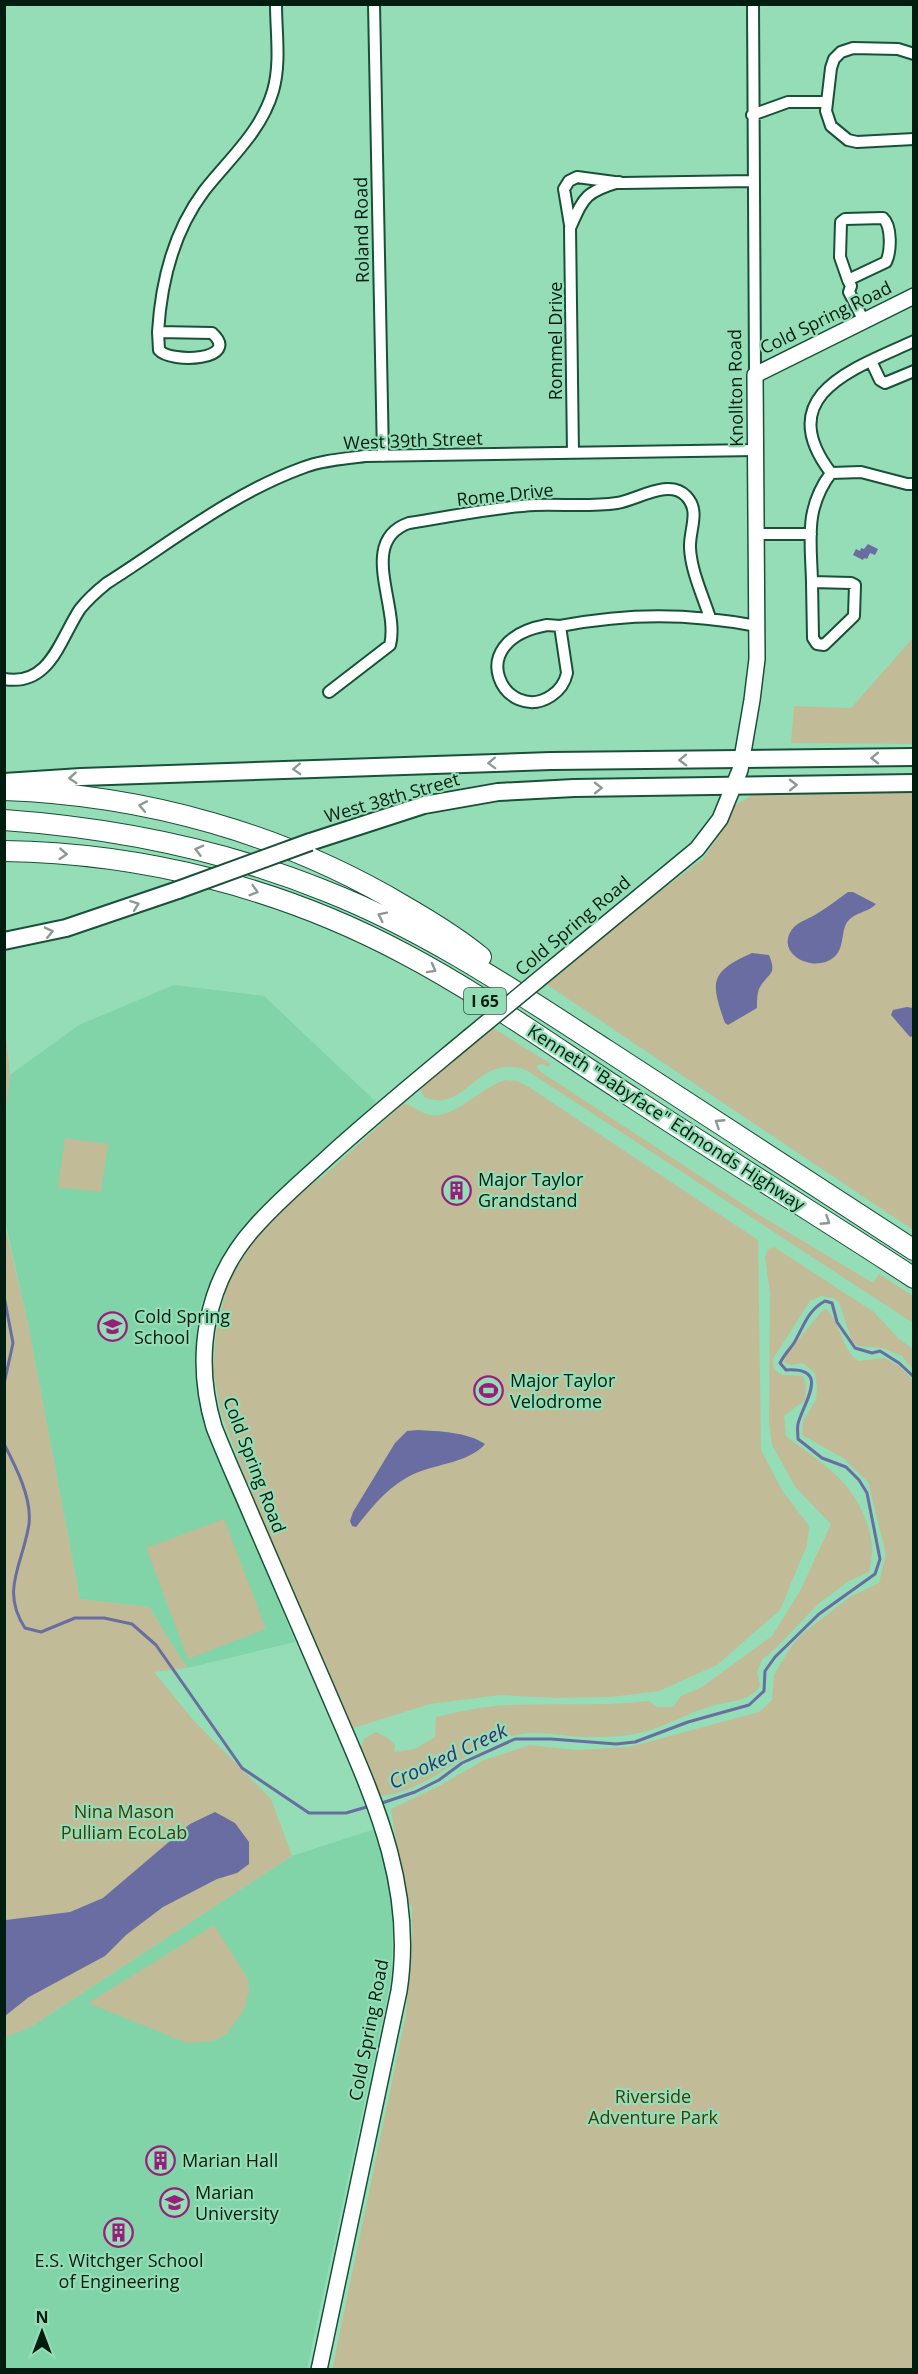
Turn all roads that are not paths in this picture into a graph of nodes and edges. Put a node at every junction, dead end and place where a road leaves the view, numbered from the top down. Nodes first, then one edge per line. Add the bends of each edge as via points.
1 (276, 4) edge
2 (374, 4) edge
3 (753, 4) edge
4 (914, 54) edge
5 (827, 102) junction
6 (752, 116) junction
7 (914, 139) edge
8 (753, 181) junction
9 (619, 182) junction
10 (570, 228) junction
11 (850, 283) junction
12 (914, 296) edge
13 (866, 320) junction
14 (158, 332) junction
15 (914, 341) edge
16 (871, 361) junction
17 (914, 371) edge
18 (755, 375) junction
19 (756, 450) junction
20 (573, 453) junction
21 (383, 456) junction
22 (831, 473) junction
23 (914, 484) edge
24 (756, 534) junction
25 (811, 534) junction
26 (812, 582) junction
27 (710, 618) junction
28 (560, 626) junction
29 (757, 626) junction
30 (6, 680) edge
31 (329, 692) dead end
32 (914, 757) edge
33 (739, 771) junction
34 (4, 782) edge
35 (914, 783) edge
36 (4, 790) edge
37 (4, 820) edge
38 (4, 851) edge
39 (4, 941) edge
40 (542, 1007) junction
41 (914, 1250) edge
42 (914, 1278) edge
43 (319, 2370) edge

1 - 14 street via 277,70 269,101 248,139 205,190 186,221 166,276
2 - 21 street, Roland Road
3 - 6 street, Knollton Road
4 - 5 street via 898,49 853,48 841,52 831,65
5 - 6 street via 788,102
5 - 7 street via 831,126 848,140
6 - 8 street, Knollton Road
8 - 9 street
8 - 18 street, Knollton Road
9 - 10 street, Rommel Drive via 594,191 579,207
9 - 10 street, Rommel Drive via 575,178 569,181 564,188
10 - 20 street, Rommel Drive
11 - 11 street via 840,257 840,223 845,219 883,218 888,224 886,262
11 - 13 street via 849,292
12 - 13 street, Cold Spring Road
13 - 18 street, Cold Spring Road
14 - 14 street via 212,333 218,346 208,357 168,357 159,350
15 - 16 street
16 - 17 street via 885,383
16 - 22 street via 830,383 815,407 812,438
18 - 19 street, Knollton Road
19 - 20 street, West 39th Street
19 - 24 street, Knollton Road
20 - 21 street, West 39th Street
21 - 30 street, West 39th Street via 306,467 244,495 100,589 79,610 46,667 37,675 25,680
22 - 23 street via 861,472
22 - 25 street via 816,496
24 - 25 street
24 - 29 street, Knollton Road
25 - 26 street
26 - 26 street via 813,638 816,644 824,645 854,616 855,585
27 - 28 street via 633,615
27 - 29 street
27 - 31 street, Rome Drive via 690,552 693,506 675,490 663,489 608,504 533,506 409,523 390,534 383,550 393,626 390,645
28 - 28 street via 527,631 500,652 499,677 514,697 539,701 561,688 567,673
29 - 33 street, Knollton Road via 755,679
32 -> 33 main road, West 38th Street
33 -> 34 main road, West 38th Street via 362,767
33 -> 35 main road, West 38th Street
39 -> 33 main road, West 38th Street, bridge via 66,928 401,812 482,794
33 - 43 street, Cold Spring Road, bridge via 720,819 703,843 367,1122 274,1206 235,1253 206,1324 204,1378 214,1427 385,1832 401,1906 400,1986
40 -> 36 highway via 467,946 424,918 339,871 282,846 148,807 92,797
40 -> 37 highway, Kenneth "Babyface" Edmonds Highway / I 65 via 411,930 303,882 141,837
38 -> 42 highway, Kenneth "Babyface" Edmonds Highway / I 65 via 84,856 202,876 308,909 382,942 475,994
41 -> 40 highway, Kenneth "Babyface" Edmonds Highway / I 65

